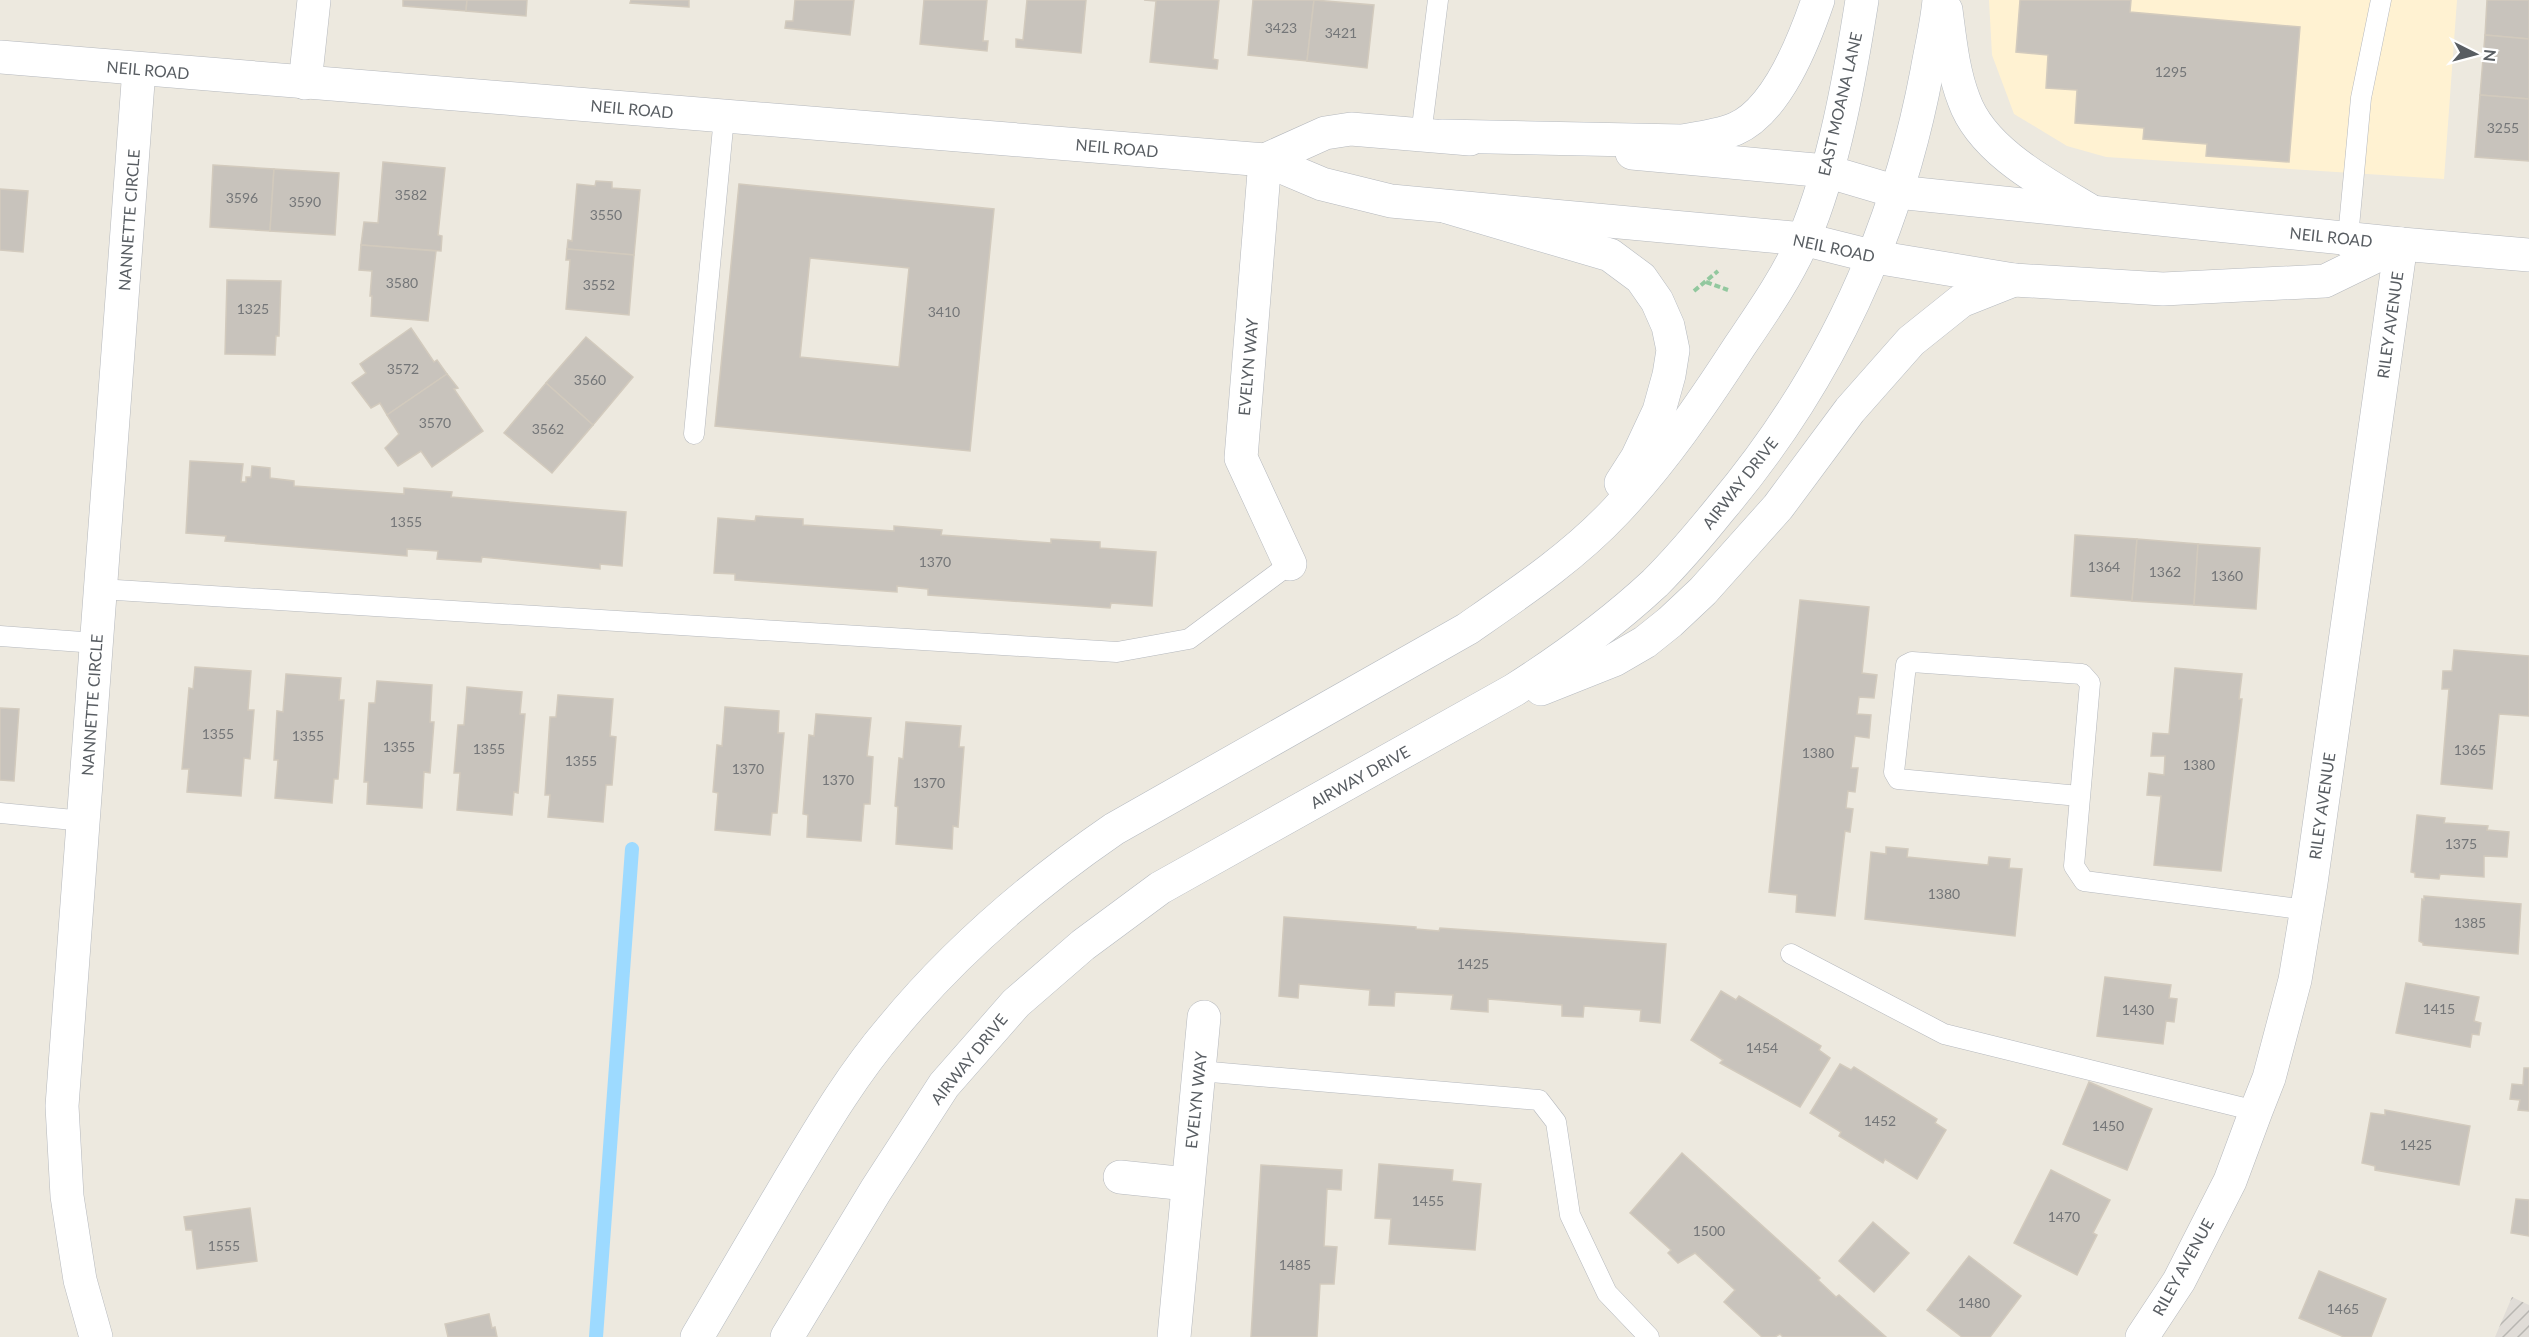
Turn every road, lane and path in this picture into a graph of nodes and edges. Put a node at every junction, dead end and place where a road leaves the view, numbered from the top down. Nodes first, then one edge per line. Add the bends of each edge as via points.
1 (314, 0) edge
2 (1438, 0) edge
3 (1818, 0) edge
4 (1862, 0) edge
5 (1939, 0) edge
6 (1944, 0) edge
7 (2381, 0) edge
8 (0, 57) edge
9 (140, 69) junction
10 (305, 83) junction
11 (724, 117) junction
12 (1431, 135) junction
13 (1265, 160) junction
14 (1826, 171) junction
15 (1897, 192) junction
16 (1447, 207) junction
17 (2089, 210) junction
18 (1803, 239) junction
19 (2348, 239) junction
20 (2401, 244) junction
21 (2529, 255) edge
22 (1875, 257) junction
23 (1720, 268) dead end
24 (2344, 272) junction
25 (2014, 280) junction
26 (1706, 282) junction
27 (1728, 290) dead end
28 (1688, 297) dead end
29 (694, 434) dead end
30 (1569, 555) junction
31 (1290, 564) joint
32 (100, 589) junction
33 (0, 636) edge
34 (96, 643) junction
35 (1448, 728) junction
36 (2079, 796) junction
37 (0, 813) edge
38 (84, 821) junction
39 (2307, 910) junction
40 (1791, 954) dead end
41 (1204, 1017) dead end
42 (1199, 1071) junction
43 (2256, 1111) junction
44 (1120, 1177) dead end
45 (1187, 1184) junction
46 (96, 1337) edge
47 (697, 1337) edge
48 (787, 1337) edge
49 (1174, 1337) edge
50 (1649, 1337) edge
51 (2142, 1337) edge

1 - 10 street
2 - 12 lane
3 - 12 street via 1790,68 1755,117 1736,128 1681,141
4 - 14 street, EAST MOANA LANE
5 - 15 street via 1920,106
6 - 17 street via 1964,101 1979,127 2030,174
7 - 19 lane via 2361,98
8 - 9 street, NEIL ROAD
9 - 10 street, NEIL ROAD
9 - 32 street, NANNETTE CIRCLE
10 - 11 street, NEIL ROAD
11 - 13 street, NEIL ROAD
11 - 29 lane
12 - 13 street, NEIL ROAD via 1351,129 1325,133
12 - 14 street, NEIL ROAD
13 - 16 street, NEIL ROAD via 1333,186 1391,201
13 - 31 street, EVELYN WAY via 1241,458
14 - 15 street, NEIL ROAD
14 - 18 street, EAST MOANA LANE
15 - 17 street, NEIL ROAD
15 - 22 street, AIRWAY DRIVE
16 - 18 street, NEIL ROAD
16 - 30 street via 1610,255 1641,278 1668,326 1673,350 1659,411 1625,476
17 - 19 street, NEIL ROAD
18 - 22 street, NEIL ROAD
18 - 30 street via 1767,305 1670,448 1616,512
19 - 20 street, NEIL ROAD
19 - 24 lane
20 - 21 street, NEIL ROAD
20 - 24 street, NEIL ROAD
20 - 39 street, RILEY AVENUE
22 - 25 street, NEIL ROAD
22 - 35 street, AIRWAY DRIVE via 1805,394 1739,487 1698,536 1654,583 1562,659
23 - 26 path
24 - 25 street, NEIL ROAD via 2325,280 2163,289
25 - 35 street via 1961,301 1911,341 1850,410 1778,507 1739,552 1703,591 1645,642 1614,660
26 - 27 path
26 - 28 path
30 - 47 street via 1467,629 1114,829 992,923 890,1029 845,1089
31 - 32 lane via 1189,639 1117,652
32 - 34 street, NANNETTE CIRCLE
33 - 34 lane
34 - 38 street, NANNETTE CIRCLE
35 - 48 street, AIRWAY DRIVE via 1160,888 1083,945 1016,1003 944,1085
36 - 36 lane via 2090,683 2082,674 1912,662 1906,665 1894,772 1898,779
36 - 39 lane via 2074,866 2084,881
37 - 38 lane
38 - 46 street, NANNETTE CIRCLE via 62,1106 67,1196 80,1280
39 - 43 street, RILEY AVENUE via 2295,980 2269,1078
40 - 43 lane via 1944,1034
41 - 42 street, EVELYN WAY
42 - 45 street, EVELYN WAY
42 - 50 lane via 1539,1100 1556,1122 1570,1215 1607,1293
43 - 51 street, RILEY AVENUE via 2230,1181 2179,1281
44 - 45 street
45 - 49 street, EVELYN WAY

